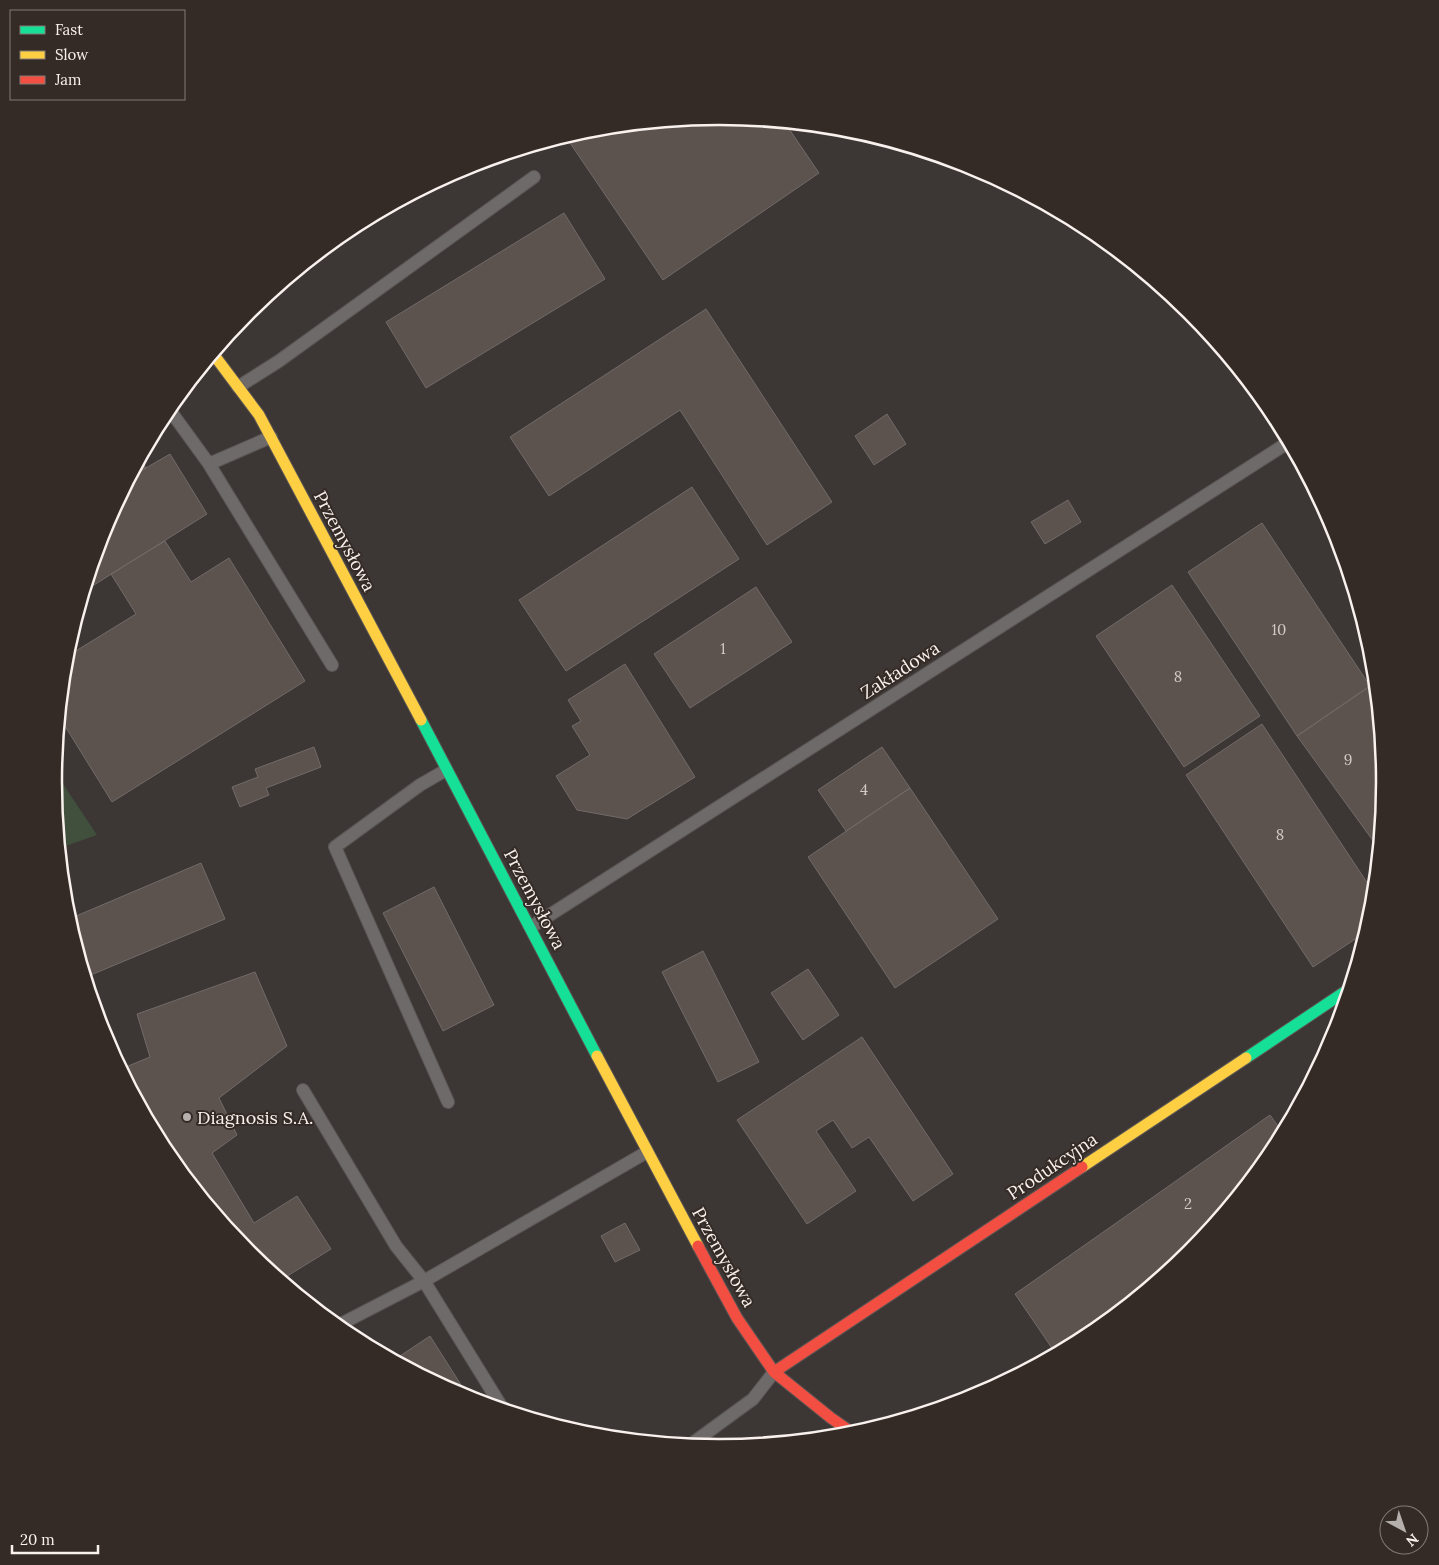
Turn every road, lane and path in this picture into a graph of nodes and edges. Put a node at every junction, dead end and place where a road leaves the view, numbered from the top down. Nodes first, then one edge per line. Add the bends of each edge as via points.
1 (534, 177) dead end
2 (217, 359) edge
3 (238, 387) junction
4 (174, 416) edge
5 (271, 437) junction
6 (1283, 446) edge
7 (209, 464) junction
8 (332, 665) dead end
9 (446, 770) junction
10 (530, 928) junction
11 (1342, 994) edge
12 (303, 1090) dead end
13 (448, 1102) dead end
14 (647, 1152) junction
15 (424, 1281) junction
16 (345, 1322) edge
17 (774, 1372) junction
18 (498, 1401) edge
19 (845, 1428) edge
20 (698, 1439) edge

1 - 3 lane via 279,361
2 - 3 street, Przemysłowa
3 - 5 street, Przemysłowa
4 - 7 lane
5 - 7 lane
5 - 9 street, Przemysłowa
6 - 10 lane, Zakładowa
7 - 8 lane
9 - 10 street, Przemysłowa
9 - 13 lane via 335,847
10 - 14 street, Przemysłowa
11 - 17 street, Produkcyjna
12 - 15 lane via 396,1246
14 - 15 lane
14 - 17 street, Przemysłowa via 737,1318
15 - 16 lane
15 - 18 lane
17 - 19 street, Przemysłowa
17 - 20 lane via 753,1399

